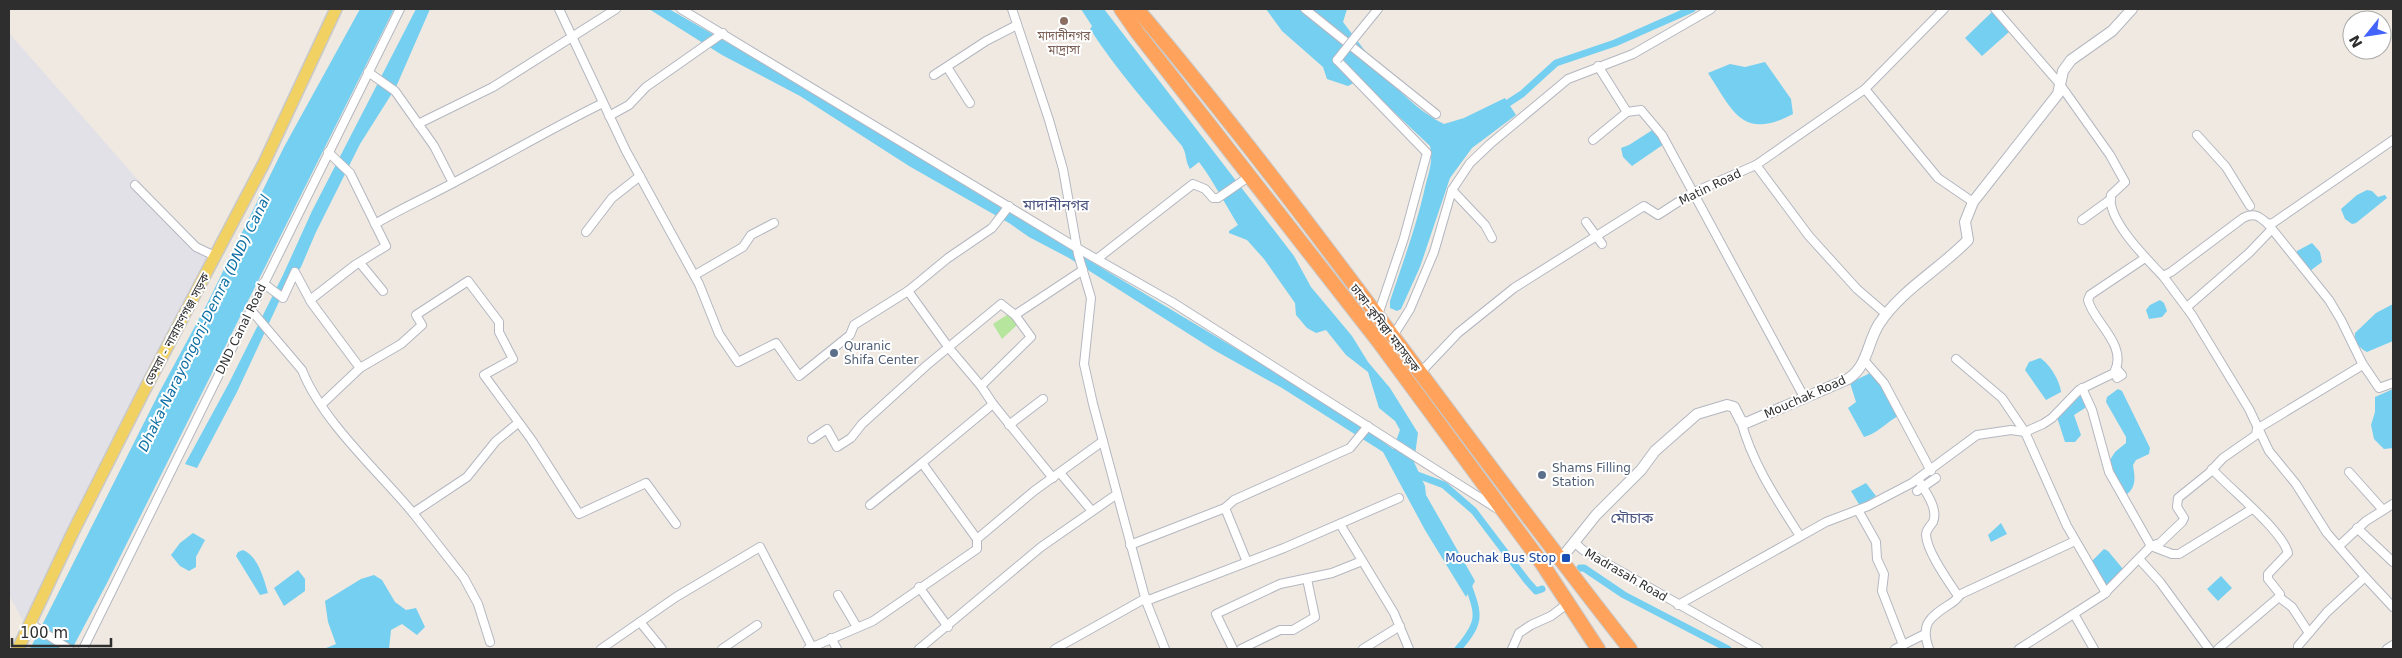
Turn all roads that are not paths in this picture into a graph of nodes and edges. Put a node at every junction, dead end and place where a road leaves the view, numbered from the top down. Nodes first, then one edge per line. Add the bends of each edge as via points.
1 (336, 9) edge
2 (400, 9) edge
3 (559, 9) edge
4 (616, 9) edge
5 (681, 9) edge
6 (1012, 9) edge
7 (1114, 9) edge
8 (1122, 9) edge
9 (1137, 9) edge
10 (1142, 9) edge
11 (1305, 9) edge
12 (1378, 9) edge
13 (1711, 9) edge
14 (1944, 9) edge
15 (1995, 9) edge
16 (2132, 9) edge
17 (1148, 22) junction
18 (1017, 25) junction
19 (1137, 32) junction
20 (723, 33) junction
21 (571, 36) junction
22 (1598, 66) junction
23 (947, 67) junction
24 (368, 72) junction
25 (934, 75) dead end
26 (2060, 86) junction
27 (1865, 89) junction
28 (603, 103) junction
29 (970, 103) dead end
30 (1627, 112) junction
31 (1436, 114) dead end
32 (610, 116) junction
33 (418, 124) junction
34 (2197, 135) dead end
35 (1594, 140) dead end
36 (2393, 140) edge
37 (328, 152) junction
38 (1756, 165) junction
39 (640, 176) junction
40 (1246, 179) junction
41 (454, 183) junction
42 (135, 185) dead end
43 (1452, 190) junction
44 (1692, 194) junction
45 (2110, 198) junction
46 (1973, 202) junction
47 (1009, 206) junction
48 (2250, 206) dead end
49 (2082, 220) dead end
50 (1586, 222) dead end
51 (774, 223) dead end
52 (375, 224) junction
53 (2270, 226) junction
54 (586, 232) dead end
55 (1492, 238) dead end
56 (1600, 240) junction
57 (1078, 251) junction
58 (215, 256) junction
59 (2145, 258) junction
60 (1098, 259) junction
61 (360, 263) junction
62 (1082, 268) junction
63 (695, 275) junction
64 (2163, 276) junction
65 (263, 283) junction
66 (383, 291) dead end
67 (908, 291) junction
68 (310, 300) junction
69 (2187, 307) junction
70 (251, 310) junction
71 (1886, 314) junction
72 (1015, 315) junction
73 (1377, 316) junction
74 (1393, 336) junction
75 (948, 348) junction
76 (1956, 359) dead end
77 (1864, 360) junction
78 (2362, 363) junction
79 (360, 368) junction
80 (2116, 368) junction
81 (1420, 373) junction
82 (2117, 378) dead end
83 (2393, 383) edge
84 (982, 386) junction
85 (2082, 388) junction
86 (1804, 397) junction
87 (1043, 399) dead end
88 (322, 404) junction
89 (993, 404) junction
90 (1741, 421) junction
91 (518, 423) junction
92 (1010, 425) junction
93 (1368, 428) junction
94 (2257, 429) junction
95 (2025, 432) junction
96 (812, 439) dead end
97 (1103, 441) junction
98 (922, 463) junction
99 (2212, 469) junction
100 (1931, 471) junction
101 (2349, 472) dead end
102 (1060, 473) junction
103 (1053, 478) junction
104 (1936, 478) dead end
105 (1918, 479) junction
106 (1920, 490) junction
107 (1117, 494) junction
108 (1400, 498) dead end
109 (870, 504) dead end
110 (2393, 504) edge
111 (1225, 508) junction
112 (2252, 509) junction
113 (1858, 510) junction
114 (2383, 510) junction
115 (1092, 511) junction
116 (413, 513) junction
117 (1506, 514) junction
118 (676, 524) dead end
119 (1340, 524) junction
120 (2358, 528) junction
121 (1800, 536) junction
122 (977, 539) junction
123 (2075, 541) junction
124 (1575, 543) junction
125 (1130, 546) junction
126 (2151, 546) junction
127 (2338, 546) junction
128 (1362, 560) junction
129 (1560, 560) junction
130 (2140, 560) junction
131 (1247, 562) junction
132 (2393, 562) edge
133 (2365, 577) junction
134 (1307, 579) junction
135 (919, 587) junction
136 (2106, 593) junction
137 (838, 596) dead end
138 (1958, 596) junction
139 (2279, 597) junction
140 (1146, 600) junction
141 (1567, 604) junction
142 (1678, 605) junction
143 (2393, 607) edge
144 (2074, 614) junction
145 (640, 622) junction
146 (32, 624) junction
147 (757, 625) dead end
148 (948, 626) junction
149 (1400, 626) junction
150 (857, 627) junction
151 (2309, 633) junction
152 (1925, 634) junction
153 (831, 638) junction
154 (490, 642) dead end
155 (1903, 645) junction
156 (2393, 645) edge
157 (810, 648) edge
158 (18, 649) edge
159 (69, 649) edge
160 (83, 649) edge
161 (601, 649) edge
162 (662, 649) edge
163 (722, 649) edge
164 (837, 649) edge
165 (919, 649) edge
166 (1054, 649) edge
167 (1165, 649) edge
168 (1233, 649) edge
169 (1241, 649) edge
170 (1363, 649) edge
171 (1409, 649) edge
172 (1512, 649) edge
173 (1598, 649) edge
174 (1630, 649) edge
175 (1758, 649) edge
176 (1895, 649) edge
177 (1929, 649) edge
178 (2019, 649) edge
179 (2094, 649) edge
180 (2209, 649) edge
181 (2218, 649) edge
182 (2298, 649) edge
183 (2387, 649) edge

1 - 58 main road, ডেমরা - নারায়ণগঞ্জ সড়ক via 264,163
2 - 24 street, DND Canal Road
3 - 21 street
4 - 21 street
5 - 20 street
6 - 18 street
7 - 19 highway
8 - 19 highway, ঢাকা–কুমিল্লা মহাসড়ক
9 - 17 highway, ঢাকা–কুমিল্লা মহাসড়ক
10 - 17 highway
11 - 31 street
12 - 73 street, bridge via 1337,60 1427,153 1404,238
13 - 22 street via 1633,54
14 - 27 street, Matin Road
15 - 26 street
16 - 26 street via 2112,31 2071,60 2063,71
17 - 73 highway, ঢাকা–কুমিল্লা মহাসড়ক via 1255,155
18 - 23 street
18 - 57 street via 1063,169
19 - 40 highway, ঢাকা–কুমিল্লা মহাসড়ক
20 - 32 street
20 - 47 street
21 - 28 street
21 - 33 street via 493,87
22 - 30 street
22 - 43 street via 1568,79 1538,102 1470,163
23 - 25 street
23 - 29 street
24 - 33 street via 395,91
24 - 37 street, DND Canal Road
26 - 45 street via 2124,179 2124,185
26 - 46 street via 2054,99
27 - 38 street, Matin Road
27 - 46 street via 1938,178
28 - 32 street
28 - 41 street
30 - 35 street
30 - 44 street via 1641,110 1662,135
32 - 39 street
33 - 41 street
34 - 48 street via 2226,167
36 - 53 street
37 - 52 street via 350,173
37 - 65 street, DND Canal Road
38 - 44 street, Matin Road
38 - 71 street via 1809,236 1857,289
39 - 54 street via 612,198
39 - 63 street
40 - 60 street via 1218,198 1193,184
40 - 117 highway, ঢাকা–কুমিল্লা মহাসড়ক via 1379,342
41 - 52 street
42 - 58 street via 196,247
43 - 55 street
43 - 74 street via 1434,252 1410,309
44 - 56 street, Matin Road via 1658,216 1644,206
44 - 86 street
45 - 49 street
45 - 59 street via 2115,216
46 - 71 street, Mouchak Road via 1965,222 1968,240
47 - 57 street
47 - 67 street via 992,228
50 - 56 street
51 - 63 street via 751,235 743,247
52 - 61 street via 386,246
53 - 64 street via 2256,214 2251,214
53 - 69 street via 2249,253
53 - 78 street via 2329,300
56 - 81 street, Matin Road via 1514,288 1458,333
57 - 60 street
57 - 62 street
58 - 146 main road, ডেমরা - নারায়ণগঞ্জ সড়ক via 84,509
59 - 64 street
59 - 80 street via 2090,295 2088,300 2109,332
60 - 93 street via 1272,364
61 - 66 street
61 - 68 street
62 - 72 street
62 - 97 street via 1091,298 1084,364
63 - 67 street via 719,334 738,362 776,343 799,376 850,335 854,325
64 - 69 street
65 - 68 street via 283,298 295,272
65 - 70 street, DND Canal Road
67 - 75 street
68 - 79 street
69 - 94 street via 2249,409
70 - 88 street via 302,370
70 - 160 street, DND Canal Road
71 - 77 street, Mouchak Road
72 - 75 street via 1001,304
72 - 84 street via 1031,337
73 - 74 highway, ঢাকা–কুমিল্লা মহাসড়ক
74 - 81 highway, ঢাকা–কুমিল্লা মহাসড়ক
75 - 84 street
75 - 96 street via 862,424 851,438 837,447 827,429
76 - 95 street via 2002,398
77 - 86 street, Mouchak Road via 1859,370 1848,379
77 - 100 street via 1884,383
78 - 83 street via 2379,388
78 - 94 street via 2362,366
79 - 88 street
79 - 91 street via 401,344 422,325 416,315 468,281 500,322 499,332 513,359 484,375
80 - 82 street via 2122,375
80 - 85 street via 2114,373
81 - 129 highway, ঢাকা–কুমিল্লা মহাসড়ক
84 - 89 street
85 - 95 street via 2052,418
85 - 126 street via 2092,410 2108,472
86 - 90 street, Mouchak Road via 1746,423
87 - 92 street
88 - 116 street via 348,440
89 - 92 street
89 - 98 street
90 - 121 street via 1767,483
90 - 124 street via 1734,407 1727,405 1696,414 1655,451 1641,470 1596,515
91 - 116 street via 496,441 467,477
91 - 118 street via 579,514 646,482
92 - 103 street
93 - 111 street via 1350,448 1234,500
93 - 117 street
94 - 99 street via 2256,435
94 - 127 street via 2318,522
95 - 100 street via 2011,430 1977,435
95 - 123 street
97 - 102 street
97 - 107 street
98 - 109 street
98 - 122 street
99 - 112 street
99 - 126 street via 2178,498 2177,507 2184,518 2182,522 2160,543
100 - 105 street
101 - 114 street
102 - 103 street
102 - 115 street
103 - 122 street
104 - 106 street
105 - 106 street
105 - 113 street
106 - 138 street via 1933,508 1934,516 1926,537
107 - 115 street
107 - 125 street
108 - 119 street
110 - 114 street
111 - 125 street
111 - 131 street
112 - 126 street via 2179,554
112 - 139 street via 2288,553 2268,574
113 - 121 street
113 - 155 street via 1876,542 1877,559 1884,574 1882,590
114 - 120 street
115 - 148 street via 980,596
116 - 154 street via 464,578 478,604
117 - 141 highway, ঢাকা–কুমিল্লা মহাসড়ক
119 - 128 street
119 - 131 street
120 - 127 street
120 - 132 street
121 - 142 street
122 - 135 street via 977,549
123 - 136 street
123 - 138 street
124 - 129 street
124 - 142 street, Madrasah Road
125 - 140 street
126 - 130 street
127 - 133 street
128 - 134 street
128 - 149 street
129 - 174 highway, ঢাকা–কুমিল্লা মহাসড়ক
130 - 136 street
130 - 180 street
131 - 140 street
133 - 143 street
133 - 151 street
134 - 168 street via 1280,584 1216,614
134 - 169 street via 1315,617 1293,630 1280,630
135 - 148 street
135 - 150 street via 872,621
136 - 144 street
137 - 150 street
138 - 152 street via 1930,619
139 - 151 street via 2292,607
139 - 181 street
140 - 166 street
140 - 167 street
141 - 172 street via 1519,633
141 - 173 highway, ঢাকা–কুমিল্লা মহাসড়ক
142 - 175 street, Madrasah Road
144 - 178 street
144 - 179 street
145 - 157 street via 760,547
145 - 161 street
145 - 162 street
146 - 158 main road, ডেমরা - নারায়ণগঞ্জ সড়ক
146 - 159 street
147 - 163 street
148 - 165 street
149 - 170 street
149 - 171 street
150 - 153 street
151 - 182 street
152 - 155 street
152 - 177 street
153 - 157 street
153 - 164 street
155 - 176 street
156 - 183 street

